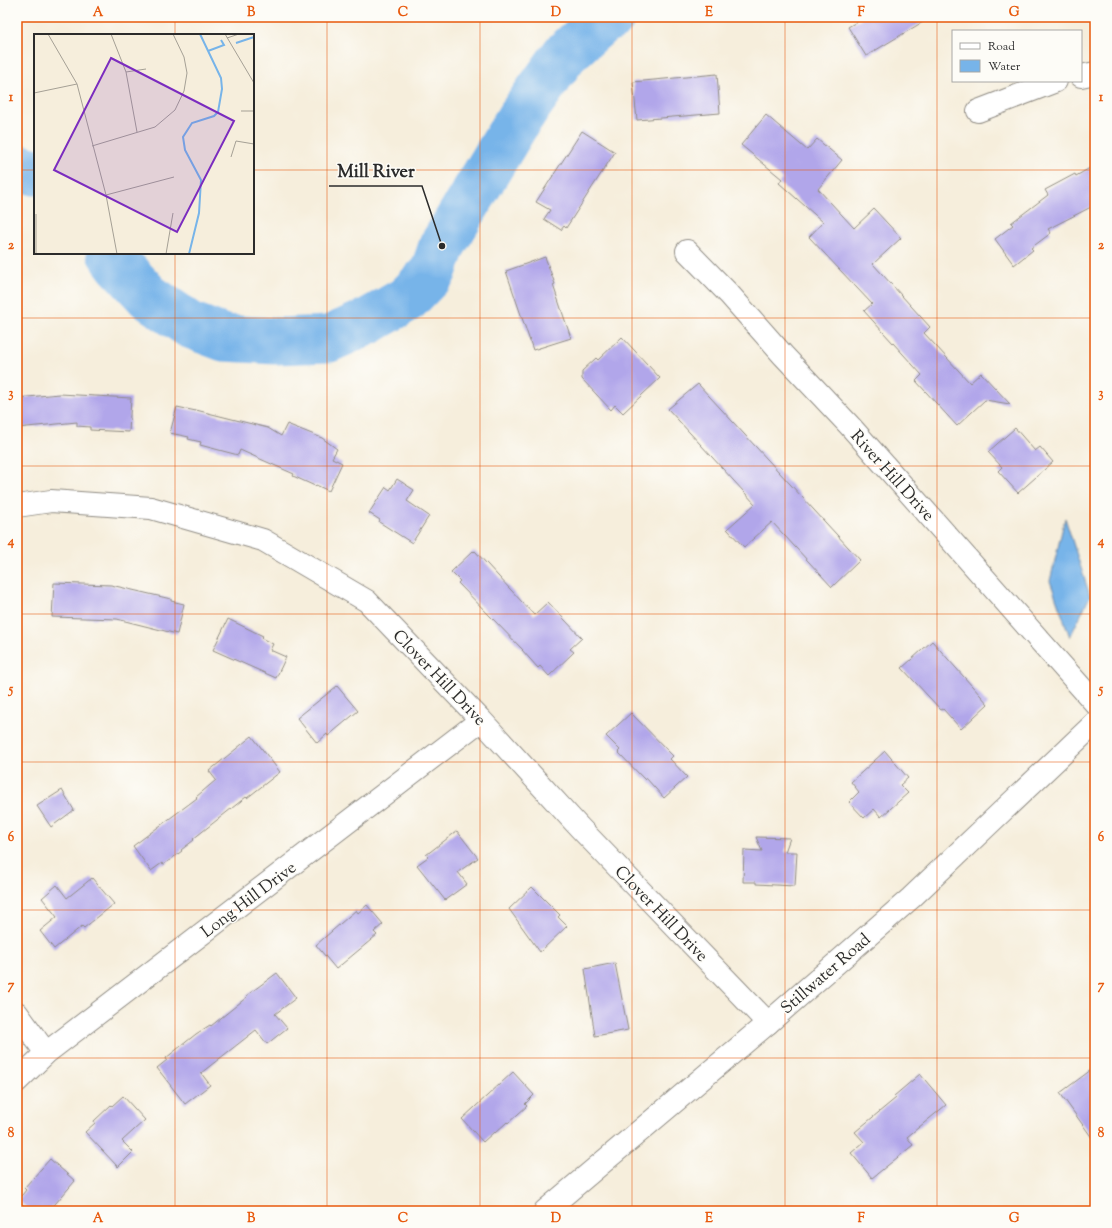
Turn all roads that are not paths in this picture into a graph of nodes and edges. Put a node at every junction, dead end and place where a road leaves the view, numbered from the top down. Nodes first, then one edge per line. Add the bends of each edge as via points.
1 (1095, 73) edge
2 (1082, 76) edge
3 (1053, 82) edge
4 (978, 111) dead end
5 (687, 251) dead end
6 (17, 506) edge
7 (1095, 703) edge
8 (481, 720) junction
9 (1095, 723) edge
10 (17, 1012) edge
11 (768, 1023) junction
12 (46, 1053) junction
13 (17, 1081) edge
14 (545, 1211) edge

1 - 2 street
3 - 4 street
5 - 7 street, River Hill Drive via 850,426
6 - 8 street, Clover Hill Drive via 51,501 151,508 263,540 367,601
8 - 11 street, Clover Hill Drive via 579,827
8 - 12 street, Long Hill Drive
9 - 11 street, Stillwater Road via 916,894
10 - 12 street
11 - 14 street, Stillwater Road
12 - 13 street, Long Hill Drive

